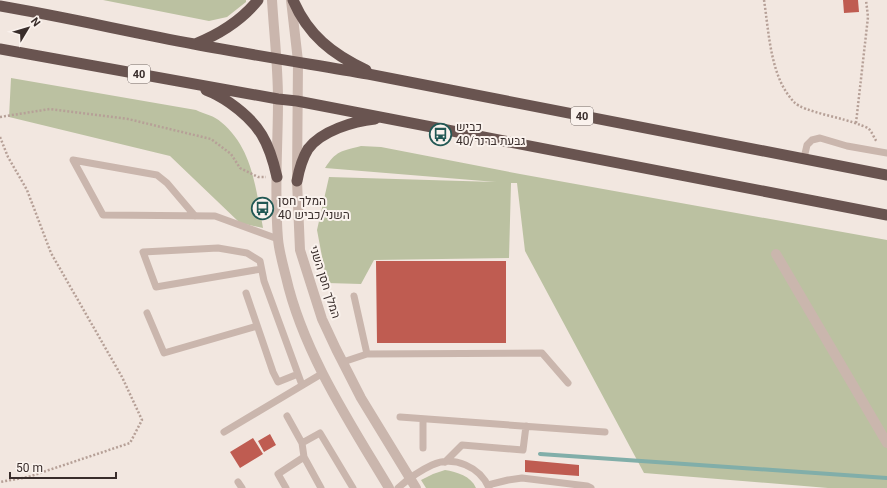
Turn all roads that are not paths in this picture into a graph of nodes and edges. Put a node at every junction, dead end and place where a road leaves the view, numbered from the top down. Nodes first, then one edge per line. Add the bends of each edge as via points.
1 (258, 0) edge
2 (272, 0) edge
3 (292, 0) edge
4 (0, 6) edge
5 (195, 44) junction
6 (0, 49) edge
7 (277, 59) junction
8 (298, 61) junction
9 (389, 78) junction
10 (189, 83) junction
11 (278, 99) junction
12 (297, 101) junction
13 (384, 118) junction
14 (885, 152) edge
15 (804, 158) junction
16 (887, 174) edge
17 (277, 177) junction
18 (297, 181) junction
19 (887, 215) edge
20 (195, 216) junction
21 (278, 239) junction
22 (776, 254) dead end
23 (261, 269) junction
24 (246, 293) dead end
25 (354, 296) dead end
26 (147, 313) dead end
27 (257, 326) junction
28 (367, 354) junction
29 (343, 362) junction
30 (323, 373) junction
31 (298, 374) junction
32 (568, 383) dead end
33 (302, 385) junction
34 (287, 416) dead end
35 (400, 417) dead end
36 (423, 419) junction
37 (526, 426) junction
38 (224, 432) dead end
39 (605, 432) dead end
40 (302, 443) junction
41 (887, 443) edge
42 (423, 448) dead end
43 (304, 457) junction
44 (445, 462) junction
45 (410, 478) junction
46 (488, 486) edge
47 (286, 488) edge
48 (322, 488) edge
49 (353, 488) edge
50 (389, 488) edge
51 (398, 488) edge
52 (416, 488) edge
53 (591, 488) edge

1 - 5 highway via 236,22
2 - 7 street
3 - 8 street, המלך חסן השני
3 - 9 highway via 310,30 332,50 376,75
4 - 5 highway, 40
5 - 7 highway, 40
6 - 10 highway, 40
7 - 8 highway, 40
7 - 11 street
8 - 9 highway, 40
8 - 12 street, המלך חסן השני
9 - 15 highway, 40
10 - 11 highway, 40
10 - 17 highway via 226,100 248,117 266,142
11 - 12 highway, 40
11 - 17 street
12 - 13 highway, 40
12 - 18 street, המלך חסן השני
13 - 18 highway via 358,122 332,131 320,139 304,157
13 - 19 highway, 40
14 - 15 lane via 847,146 820,138 812,140 807,146
15 - 16 highway, 40
17 - 21 street
18 - 29 street, המלך חסן השני via 300,250 322,319
20 - 20 lane via 168,183 157,175 73,160 103,215
20 - 21 lane via 223,218
21 - 30 street via 286,278 300,324
22 - 41 street
23 - 23 lane via 260,261 247,253 218,248 143,252 156,287
23 - 31 lane
24 - 27 lane
25 - 28 lane
26 - 27 lane via 164,353
27 - 31 lane via 278,382
28 - 29 lane
28 - 32 lane via 542,353
29 - 45 street, המלך חסן השני via 361,398
30 - 33 lane
30 - 50 street
31 - 33 lane
33 - 38 lane
34 - 40 lane
35 - 36 lane
36 - 37 lane
36 - 42 lane
37 - 39 lane
37 - 44 lane via 523,450 462,444
40 - 43 lane
40 - 49 lane via 320,433
43 - 47 lane via 278,474
43 - 48 lane
44 - 45 lane via 433,465
44 - 46 lane via 459,462 474,468 486,480
45 - 51 lane
45 - 52 street, המלך חסן השני
46 - 53 lane via 522,478

